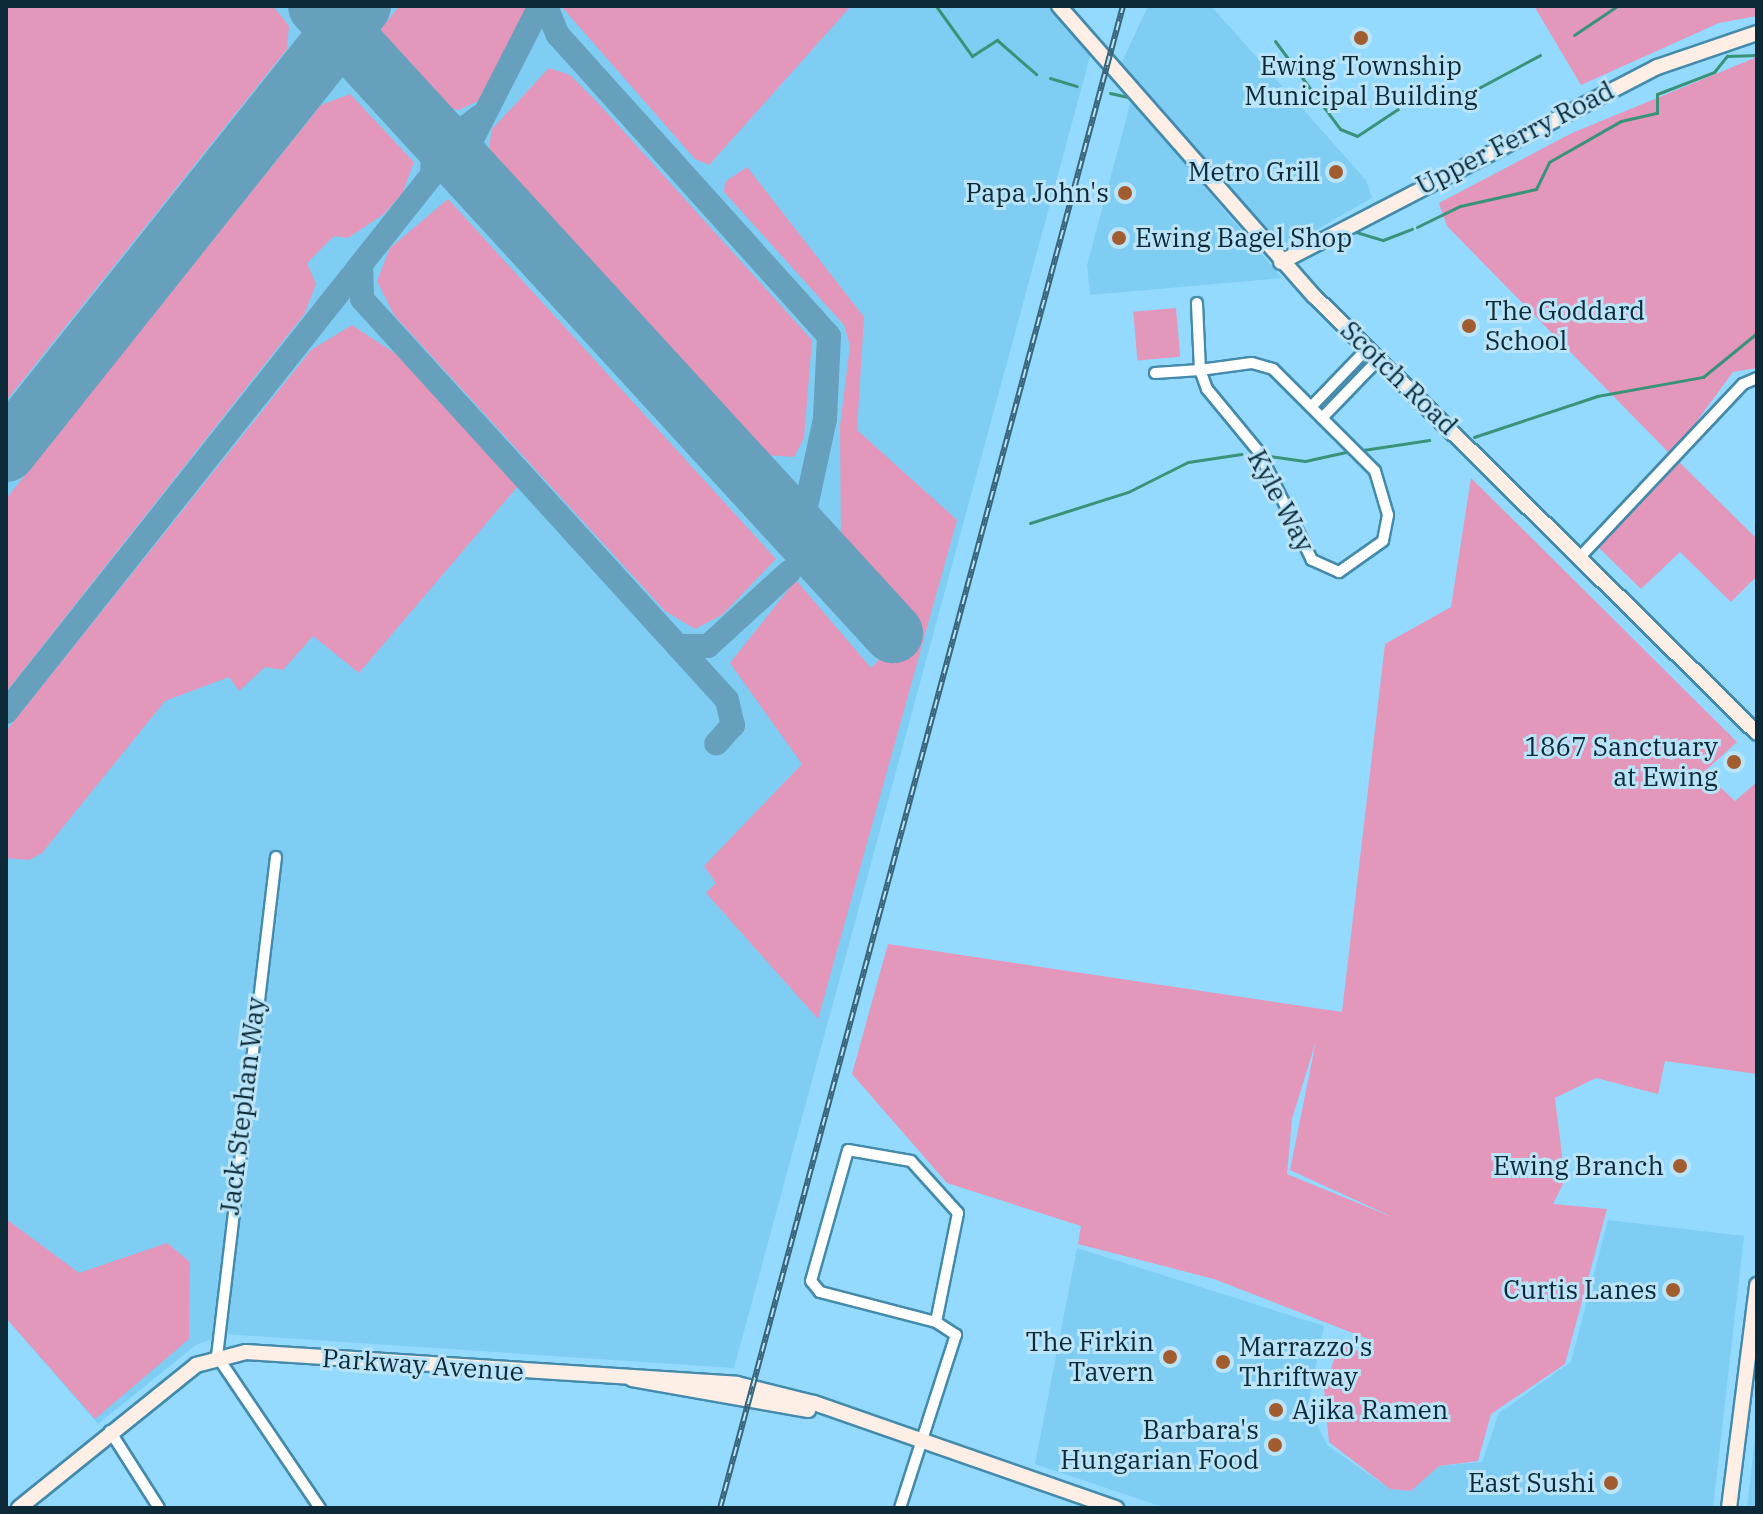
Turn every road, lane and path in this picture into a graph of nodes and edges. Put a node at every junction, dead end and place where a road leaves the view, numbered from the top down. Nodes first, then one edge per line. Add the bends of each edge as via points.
1 (1059, 6) edge
2 (1757, 33) edge
3 (1281, 262) junction
4 (1197, 303) dead end
5 (1369, 347) junction
6 (1380, 358) junction
7 (1200, 370) junction
8 (1155, 373) dead end
9 (1757, 378) edge
10 (1311, 407) junction
11 (1322, 418) junction
12 (1580, 557) junction
13 (1757, 733) edge
14 (276, 857) dead end
15 (1757, 1285) edge
16 (1756, 1292) edge
17 (936, 1322) junction
18 (217, 1356) junction
19 (110, 1431) junction
20 (927, 1442) junction
21 (1098, 1505) edge
22 (19, 1508) edge
23 (159, 1508) edge
24 (320, 1508) edge
25 (900, 1508) edge
26 (1116, 1508) edge
27 (1729, 1508) edge

1 - 3 main road, Scotch Road
2 - 3 main road, Upper Ferry Road via 1657,67
3 - 5 main road, Scotch Road
4 - 7 street
5 - 6 main road, Scotch Road
5 - 10 street
6 - 11 street
6 - 12 main road, Scotch Road
7 - 8 street, Kyle Way
7 - 10 street, Kyle Way via 1263,365
7 - 11 street, Kyle Way via 1259,452 1312,560 1339,572 1383,541 1388,515 1375,471
9 - 12 street via 1743,384
10 - 11 street, Kyle Way
12 - 13 main road, Scotch Road
14 - 18 street, Jack Stephan Way
15 - 16 main road
16 - 27 main road
17 - 17 street via 820,1292 811,1281 848,1150 911,1161 958,1213
17 - 20 street via 956,1335
18 - 19 main road
18 - 20 main road, Parkway Avenue via 737,1384
18 - 24 street
19 - 22 main road
19 - 23 street
20 - 21 main road, Parkway Avenue
20 - 25 street
21 - 26 main road, Parkway Avenue

